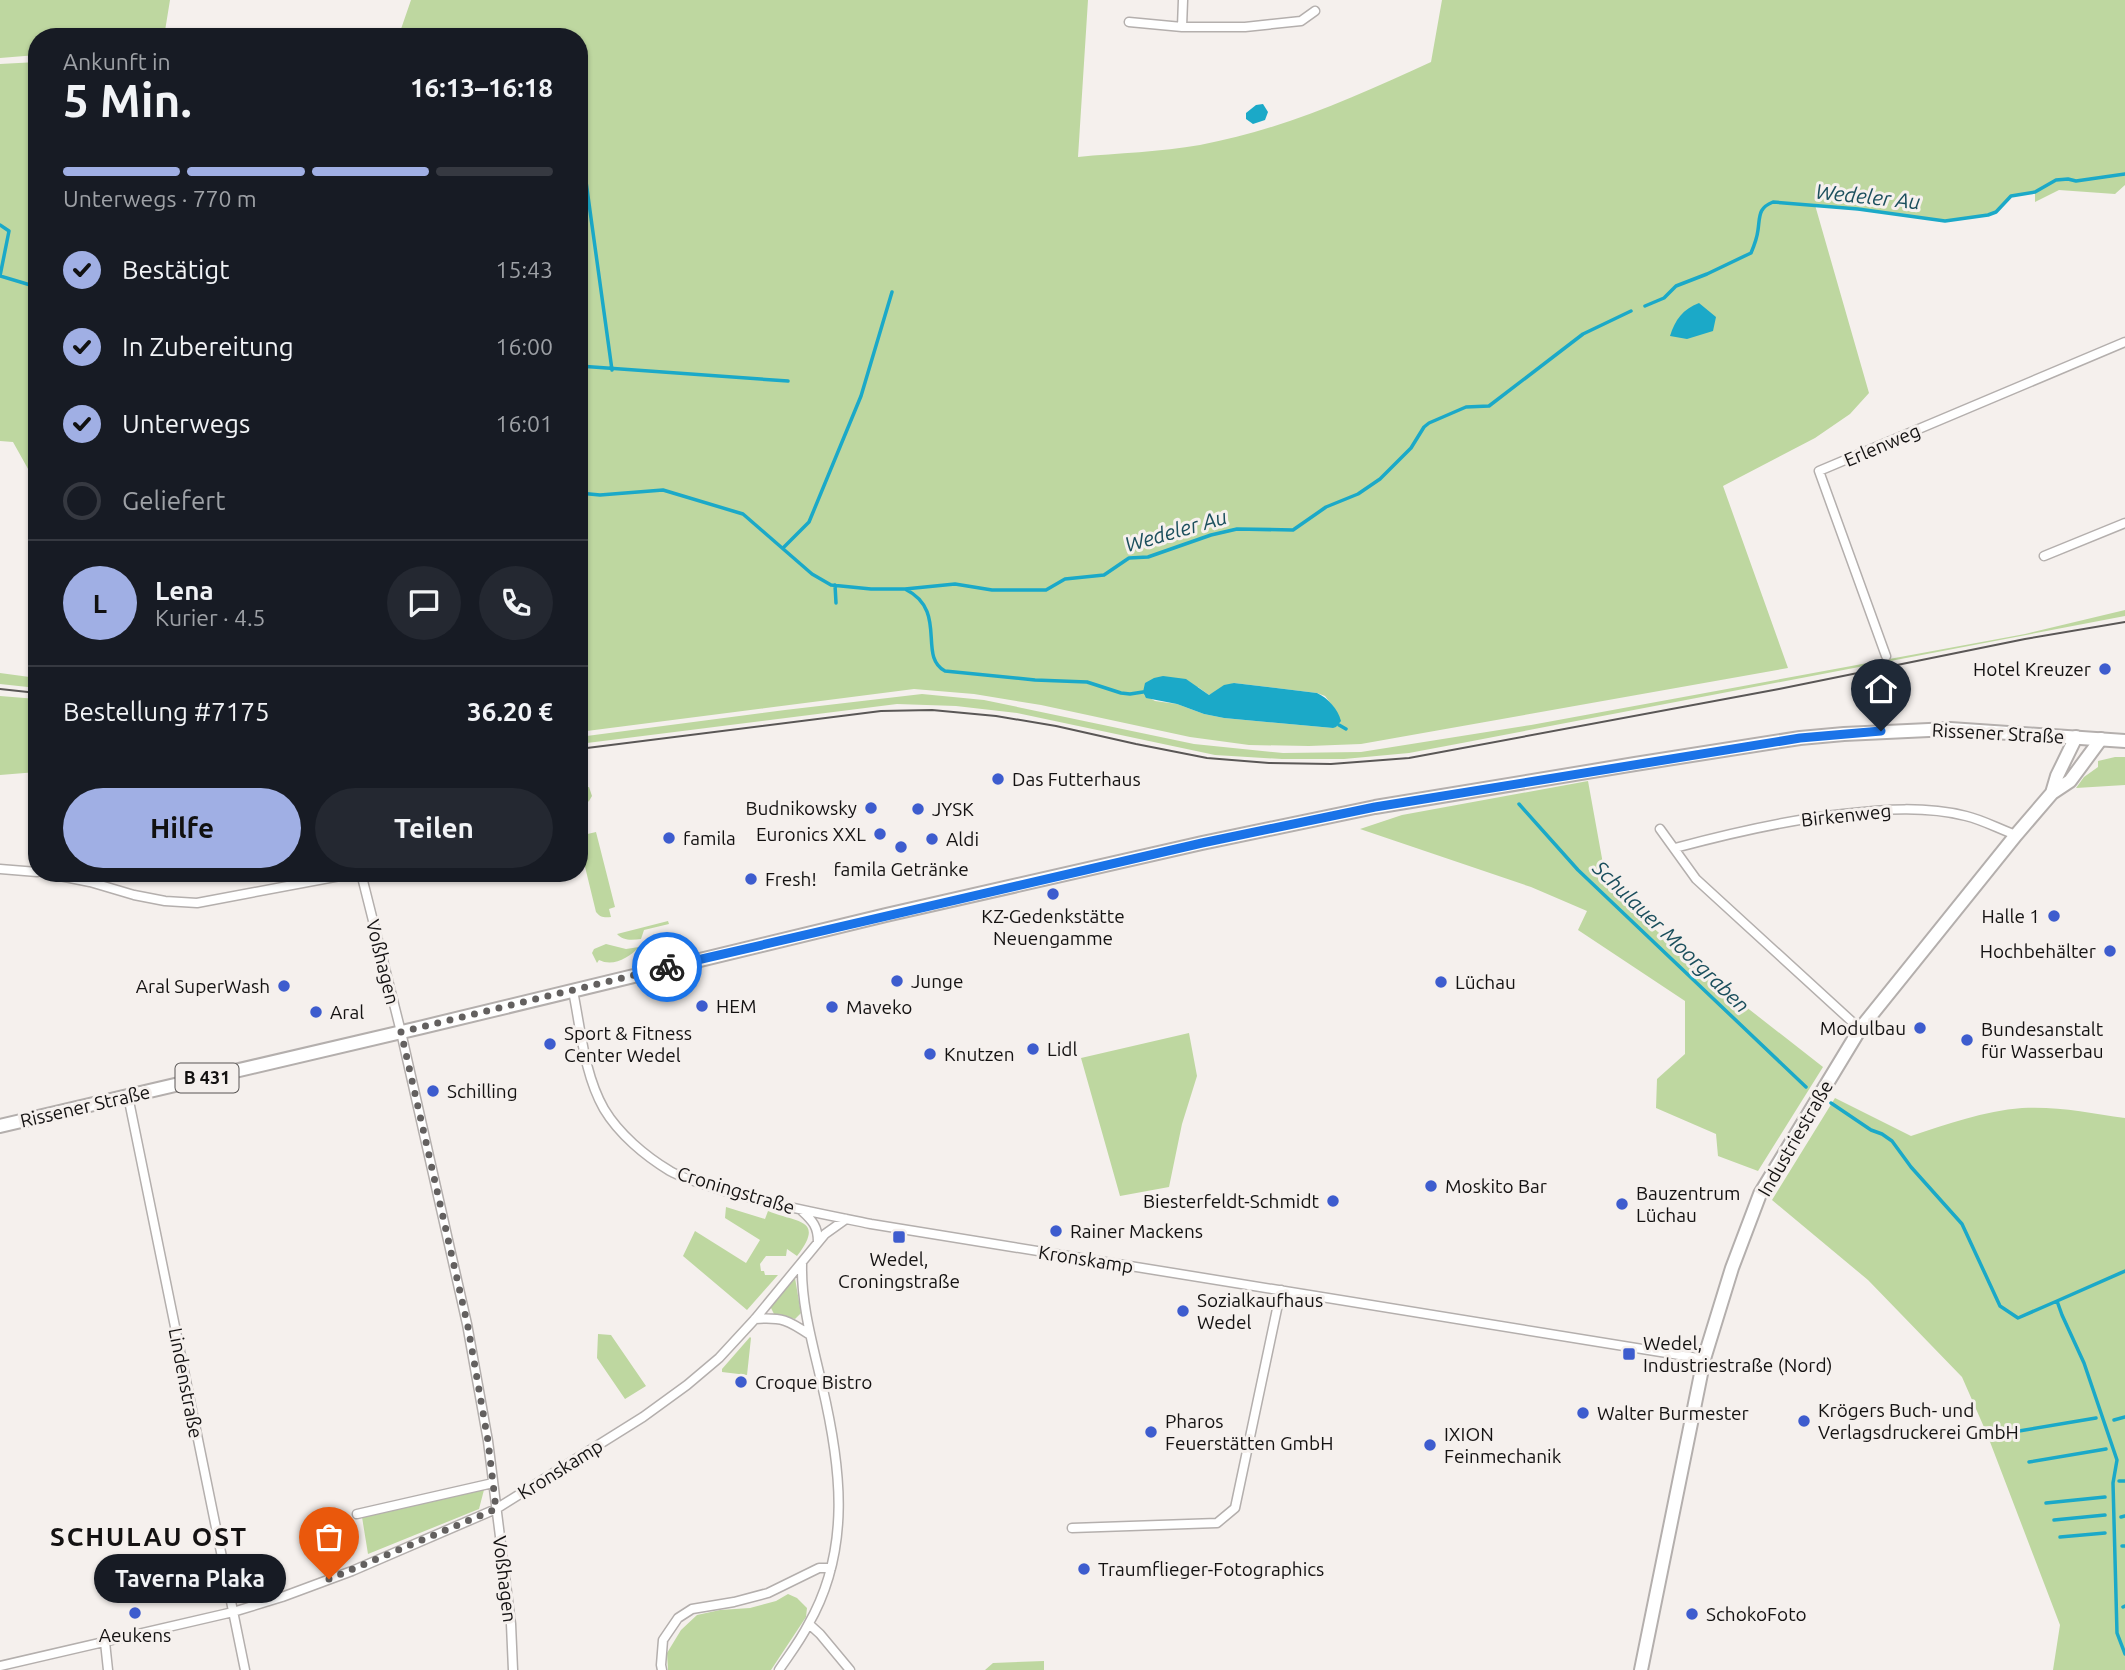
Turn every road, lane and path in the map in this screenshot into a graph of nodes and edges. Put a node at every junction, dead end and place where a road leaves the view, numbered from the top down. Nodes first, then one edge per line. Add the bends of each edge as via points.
1 (1183, 0) edge
2 (1315, 11) dead end
3 (1129, 22) dead end
4 (1182, 27) junction
5 (2125, 342) edge
6 (2125, 523) edge
7 (2044, 556) dead end
8 (1886, 656) dead end
9 (2076, 737) junction
10 (2104, 739) junction
11 (2125, 741) edge
12 (2052, 793) junction
13 (1660, 829) dead end
14 (2016, 835) junction
15 (1675, 848) junction
16 (0, 869) edge
17 (28, 871) edge
18 (90, 882) edge
19 (310, 882) edge
20 (360, 882) edge
21 (573, 991) junction
22 (1860, 1029) junction
23 (401, 1032) junction
24 (128, 1096) junction
25 (0, 1126) edge
26 (802, 1211) junction
27 (846, 1219) junction
28 (818, 1242) junction
29 (802, 1263) junction
30 (1280, 1290) junction
31 (755, 1318) junction
32 (810, 1335) junction
33 (1704, 1359) junction
34 (493, 1483) junction
35 (496, 1509) junction
36 (357, 1514) dead end
37 (1072, 1528) dead end
38 (831, 1568) junction
39 (233, 1612) junction
40 (809, 1624) junction
41 (105, 1642) junction
42 (0, 1666) edge
43 (108, 1670) edge
44 (245, 1670) edge
45 (513, 1670) edge
46 (662, 1670) edge
47 (779, 1670) edge
48 (850, 1670) edge
49 (1641, 1670) edge

1 - 4 street
2 - 4 street via 1301,21
3 - 4 street
5 - 8 street, Erlenweg via 1819,471
6 - 7 street
9 - 10 main road, Rissener Straße / B 431
9 - 12 main road, Industriestraße
9 - 21 main road, Rissener Straße / B 431 via 1950,729 1833,735 1375,807 886,915
10 - 11 main road, B 431
10 - 12 main road, Industriestraße via 2070,781
12 - 14 main road, Industriestraße
13 - 15 street
14 - 15 street, Birkenweg via 1967,816 1926,809 1880,809 1783,822
14 - 22 main road, Industriestraße
15 - 22 street via 1696,878
16 - 17 street
18 - 19 street via 154,899 197,903
20 - 23 street, Voßhagen
21 - 23 main road, Rissener Straße / B 431
21 - 26 street, Croningstraße via 593,1084 604,1109 622,1132 672,1172
22 - 33 main road, Industriestraße via 1760,1194
23 - 24 main road, Rissener Straße / B 431
23 - 34 street, Voßhagen via 468,1327
24 - 25 main road, Rissener Straße / B 431
24 - 39 street, Lindenstraße
26 - 27 street, Croningstraße
26 - 28 street via 815,1223
27 - 28 street, Kronskamp
27 - 30 street, Kronskamp
28 - 29 street, Kronskamp
29 - 31 street, Kronskamp
29 - 32 street
30 - 33 street, Kronskamp
30 - 37 street via 1235,1508 1217,1523
31 - 32 street via 789,1321
31 - 35 street, Kronskamp via 719,1358 664,1403
32 - 38 street via 839,1484 839,1529
33 - 49 main road, Industriestraße
34 - 35 street, Voßhagen
34 - 36 street, Kronskamp
35 - 39 street, Kronskamp via 352,1570
35 - 45 street, Voßhagen
38 - 40 street
38 - 46 street via 819,1568 768,1593 692,1609 678,1618 663,1640
39 - 41 street, Kronskamp
39 - 44 street, Lindenstraße
40 - 47 street
40 - 48 street
41 - 42 street, Kronskamp
41 - 43 street

